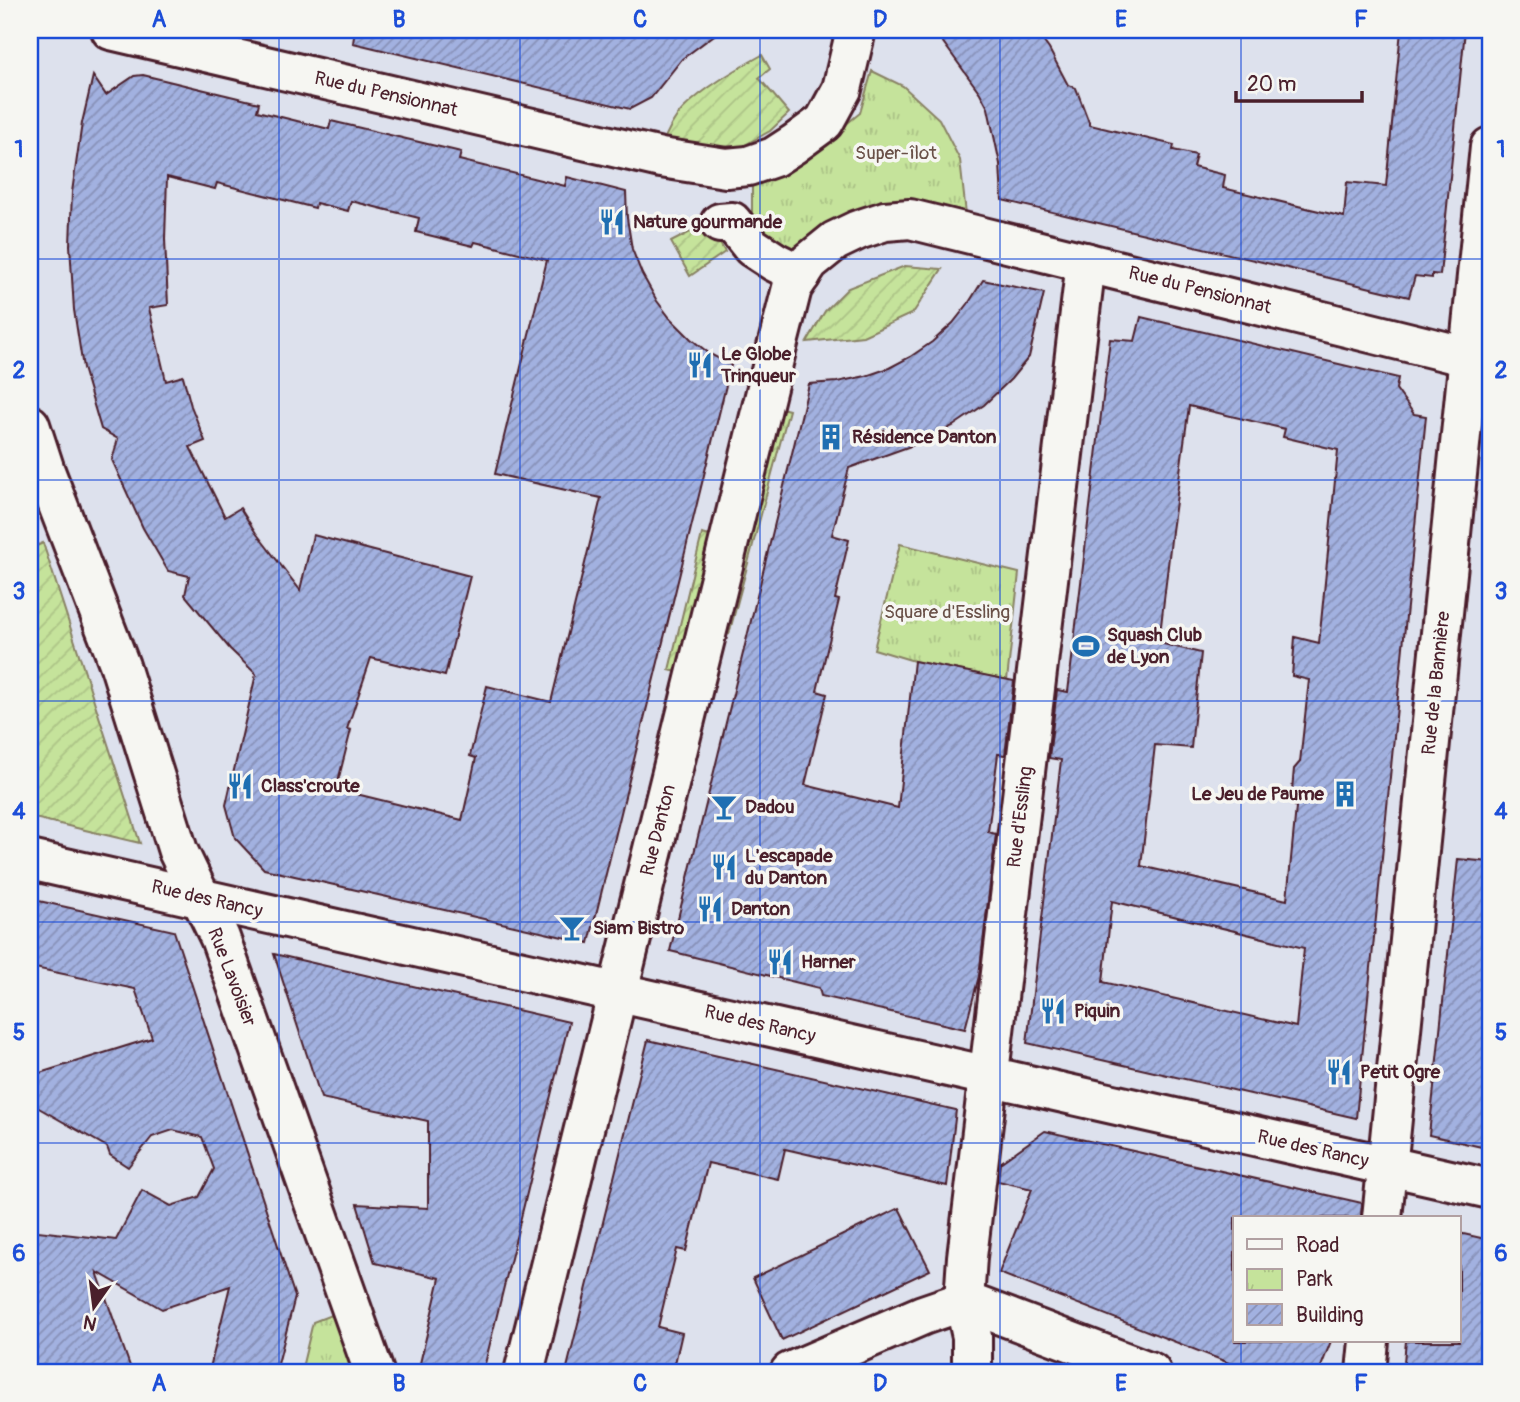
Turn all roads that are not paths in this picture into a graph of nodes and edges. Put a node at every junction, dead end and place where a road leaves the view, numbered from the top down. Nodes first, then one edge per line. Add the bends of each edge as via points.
1 (111, 30) edge
2 (854, 41) edge
3 (1490, 148) edge
4 (720, 223) dead end
5 (1086, 262) junction
6 (797, 281) junction
7 (1479, 358) edge
8 (30, 425) edge
9 (30, 860) edge
10 (201, 899) junction
11 (617, 992) junction
12 (988, 1076) junction
13 (1388, 1166) junction
14 (1490, 1189) edge
15 (1382, 1216) edge
16 (964, 1301) junction
17 (1369, 1342) edge
18 (374, 1372) edge
19 (524, 1372) edge
20 (790, 1372) edge
21 (972, 1372) edge
22 (1151, 1372) edge
23 (1366, 1372) edge

1 - 2 street, Rue du Pensionnat via 661,158 726,168 774,157 824,122 842,89
3 - 7 street, Rue de la Bannière
4 - 6 street via 732,222 752,247
5 - 6 street, Rue du Pensionnat via 910,219 885,221 835,241 809,262
5 - 7 street, Rue du Pensionnat
5 - 12 street, Rue d'Essling
6 - 11 street, Rue Danton
7 - 13 street, Rue de la Bannière
8 - 10 street, Rue Lavoisier via 120,666 178,851
9 - 10 street, Rue des Rancy
10 - 11 street, Rue des Rancy
10 - 18 street, Rue Lavoisier via 220,938
11 - 12 street, Rue des Rancy
11 - 19 street, Rue Danton
12 - 13 street, Rue des Rancy
12 - 16 street, Rue d'Essling
13 - 14 street, Rue des Rancy
13 - 15 street, Rue de la Bannière
16 - 20 street
16 - 21 street, Rue d'Essling via 972,1337
16 - 22 street
17 - 23 street

